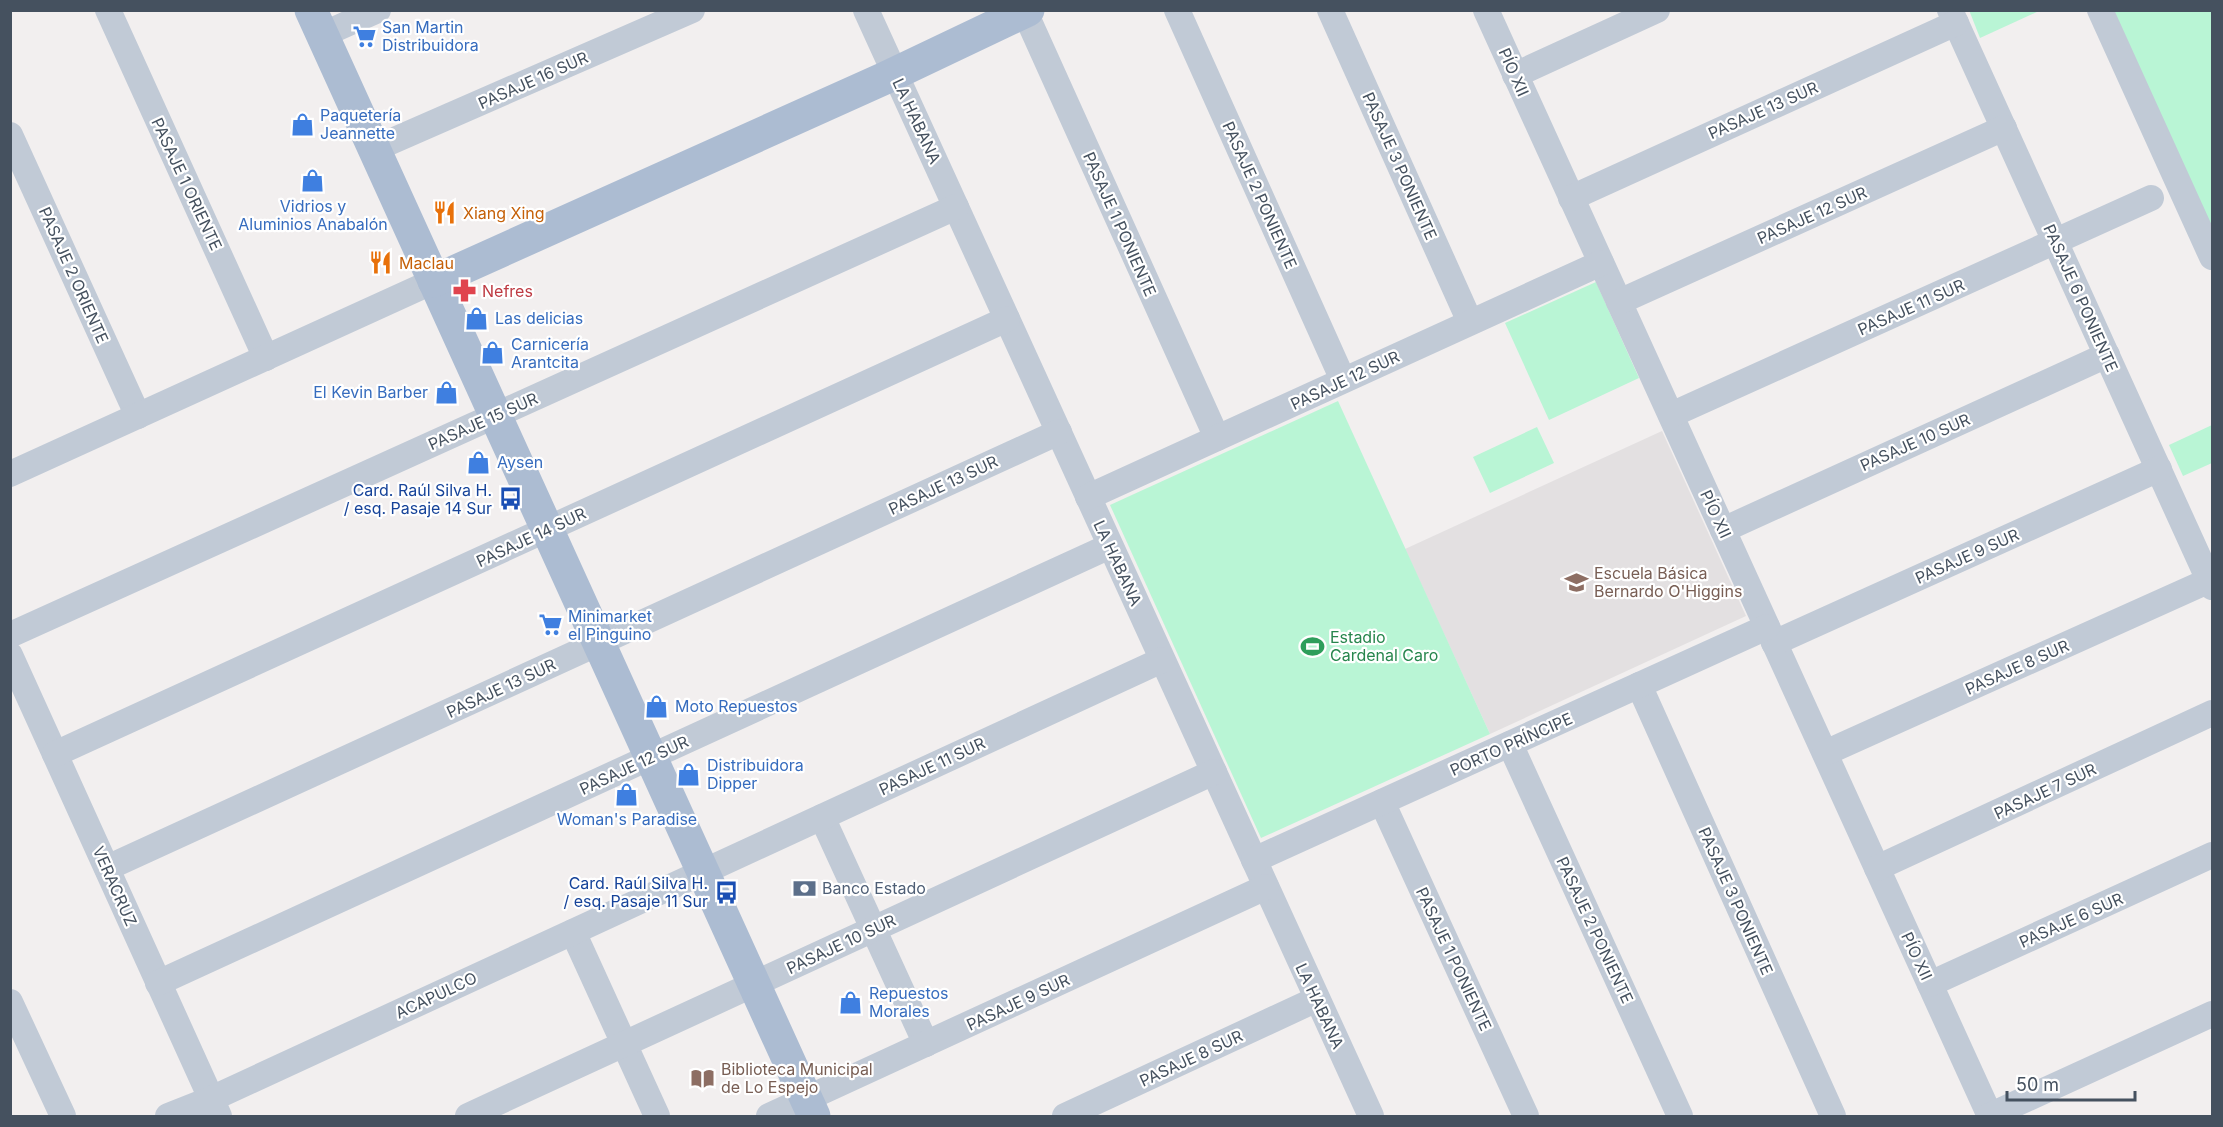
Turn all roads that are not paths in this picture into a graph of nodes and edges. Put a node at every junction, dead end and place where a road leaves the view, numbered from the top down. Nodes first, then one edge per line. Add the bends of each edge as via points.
1 (108, 10) edge
2 (378, 10) edge
3 (692, 10) edge
4 (866, 10) edge
5 (1177, 10) edge
6 (1330, 10) edge
7 (1486, 10) edge
8 (1657, 10) edge
9 (2100, 10) edge
10 (1025, 11) edge
11 (1953, 17) edge
12 (316, 23) edge
13 (895, 73) junction
14 (1515, 75) junction
15 (2004, 128) junction
16 (10, 135) edge
17 (374, 149) junction
18 (1571, 198) junction
19 (2151, 198) dead end
20 (956, 207) junction
21 (2055, 242) junction
22 (2212, 257) edge
23 (1601, 263) junction
24 (434, 282) junction
25 (1619, 303) junction
26 (1007, 319) junction
27 (1470, 322) junction
28 (2107, 355) junction
29 (266, 358) junction
30 (1343, 380) junction
31 (138, 416) junction
32 (495, 416) junction
33 (1671, 416) junction
34 (1059, 432) junction
35 (1217, 438) junction
36 (2159, 469) junction
37 (11, 473) edge
38 (1088, 497) junction
39 (546, 529) junction
40 (1723, 530) junction
41 (1110, 546) junction
42 (2211, 583) edge
43 (10, 635) edge
44 (1771, 635) junction
45 (598, 643) junction
46 (10, 655) edge
47 (1162, 660) junction
48 (1639, 685) junction
49 (2212, 714) edge
50 (1510, 744) junction
51 (1825, 753) junction
52 (55, 754) junction
53 (650, 757) junction
54 (1214, 772) junction
55 (1382, 802) junction
56 (822, 817) junction
57 (2212, 855) edge
58 (1254, 860) junction
59 (107, 868) junction
60 (1877, 868) junction
61 (703, 872) junction
62 (1266, 887) junction
63 (873, 930) junction
64 (573, 932) junction
65 (158, 983) junction
66 (754, 984) junction
67 (1930, 984) junction
68 (1317, 999) junction
69 (10, 1002) edge
70 (2212, 1014) edge
71 (926, 1044) junction
72 (624, 1045) junction
73 (215, 1108) edge
74 (810, 1108) edge
75 (1367, 1115) edge
76 (63, 1116) edge
77 (168, 1116) edge
78 (468, 1116) edge
79 (657, 1116) edge
80 (769, 1116) edge
81 (1065, 1116) edge
82 (1526, 1116) edge
83 (1680, 1116) edge
84 (1833, 1116) edge
85 (1989, 1116) edge

1 - 29 street, PASAJE 1 ORIENTE
2 - 12 street
3 - 17 street, PASAJE 16 SUR
4 - 13 street, LA HABANA
5 - 30 street, PASAJE 2 PONIENTE
6 - 27 street, PASAJE 3 PONIENTE
7 - 14 street, PÍO XII
8 - 14 street
9 - 22 street
10 - 13 main road
10 - 35 street, PASAJE 1 PONIENTE
11 - 15 street, PASAJE 6 PONIENTE
11 - 18 street, PASAJE 13 SUR
12 - 17 main road
13 - 20 street, LA HABANA
13 - 24 main road
14 - 18 street, PÍO XII
15 - 21 street, PASAJE 6 PONIENTE
15 - 25 street, PASAJE 12 SUR
16 - 31 street, PASAJE 2 ORIENTE
17 - 24 main road
18 - 23 street, PÍO XII
19 - 21 street, PASAJE 11 SUR
20 - 26 street, LA HABANA
20 - 32 street, PASAJE 15 SUR
21 - 28 street, PASAJE 6 PONIENTE
21 - 33 street, PASAJE 11 SUR
23 - 25 street, PÍO XII
23 - 27 street, PASAJE 12 SUR
24 - 29 street
24 - 32 main road
25 - 33 street, PÍO XII
26 - 34 street, LA HABANA
26 - 39 street, PASAJE 14 SUR
27 - 30 street, PASAJE 12 SUR
28 - 36 street, PASAJE 6 PONIENTE
28 - 40 street, PASAJE 10 SUR
29 - 31 street
30 - 35 street, PASAJE 12 SUR
31 - 37 street
32 - 39 main road
32 - 43 street, PASAJE 15 SUR
33 - 40 street, PÍO XII
34 - 38 street, LA HABANA
34 - 45 street, PASAJE 13 SUR
35 - 38 street, PASAJE 12 SUR
36 - 42 street, PASAJE 6 PONIENTE
36 - 44 street, PASAJE 9 SUR
38 - 41 street, LA HABANA
39 - 45 main road
39 - 52 street, PASAJE 14 SUR
40 - 44 street, PÍO XII
41 - 47 street, LA HABANA
41 - 53 street, PASAJE 12 SUR
42 - 51 street, PASAJE 8 SUR
44 - 48 street, PORTO PRÍNCIPE
44 - 51 street, PÍO XII
45 - 53 main road
45 - 59 street, PASAJE 13 SUR
46 - 52 street, VERACRUZ
47 - 54 street, LA HABANA
47 - 56 street, PASAJE 11 SUR
48 - 50 street, PORTO PRÍNCIPE
48 - 84 street, PASAJE 3 PONIENTE
49 - 60 street, PASAJE 7 SUR
50 - 55 street, PORTO PRÍNCIPE
50 - 83 street, PASAJE 2 PONIENTE
51 - 60 street, PÍO XII
52 - 59 street, VERACRUZ
53 - 61 main road
53 - 65 street, PASAJE 12 SUR
54 - 58 street, LA HABANA
54 - 63 street, PASAJE 10 SUR
55 - 58 street, PORTO PRÍNCIPE
55 - 82 street, PASAJE 1 PONIENTE
56 - 61 street, PASAJE 11 SUR
56 - 63 street
57 - 67 street, PASAJE 6 SUR
58 - 62 street, LA HABANA
59 - 65 street, VERACRUZ
60 - 67 street, PÍO XII
61 - 64 street, ACAPULCO
61 - 66 main road
62 - 68 street, LA HABANA
62 - 71 street, PASAJE 9 SUR
63 - 66 street, PASAJE 10 SUR
63 - 71 street
64 - 72 street
64 - 73 street, ACAPULCO
65 - 73 street, VERACRUZ
66 - 72 street, PASAJE 10 SUR
66 - 74 main road
67 - 85 street, PÍO XII
68 - 75 street, LA HABANA
68 - 81 street, PASAJE 8 SUR
69 - 76 street
70 - 85 street
71 - 74 street, PASAJE 9 SUR
72 - 78 street, PASAJE 10 SUR
72 - 79 street
73 - 77 street, ACAPULCO
74 - 80 street, PASAJE 9 SUR

